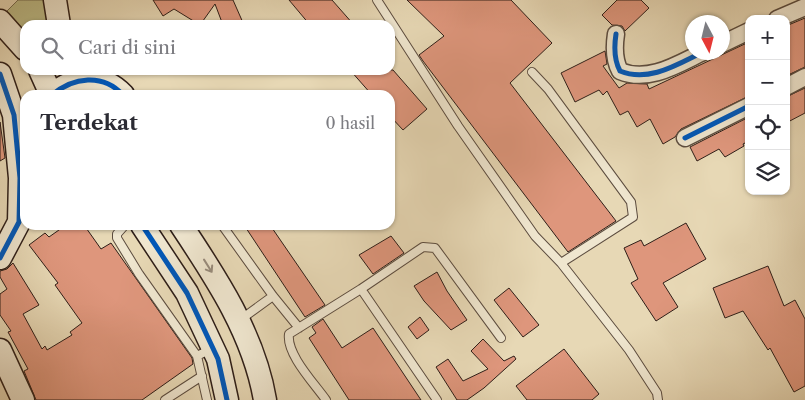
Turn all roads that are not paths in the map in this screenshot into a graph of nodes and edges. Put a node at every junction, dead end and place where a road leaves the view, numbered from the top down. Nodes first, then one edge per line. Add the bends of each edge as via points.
1 (55, 0) edge
2 (377, 0) edge
3 (805, 7) edge
4 (786, 15) edge
5 (58, 20) edge
6 (390, 20) edge
7 (0, 21) edge
8 (395, 28) edge
9 (616, 34) dead end
10 (745, 34) edge
11 (730, 40) edge
12 (20, 43) edge
13 (685, 60) edge
14 (532, 72) dead end
15 (0, 74) edge
16 (42, 75) edge
17 (90, 75) edge
18 (805, 77) edge
19 (790, 85) edge
20 (49, 90) edge
21 (60, 90) edge
22 (117, 90) edge
23 (745, 108) edge
24 (685, 138) dead end
25 (120, 230) edge
26 (145, 230) edge
27 (184, 230) edge
28 (226, 230) edge
29 (0, 258) edge
30 (561, 264) junction
31 (361, 289) junction
32 (273, 296) junction
33 (239, 320) junction
34 (298, 328) junction
35 (501, 338) dead end
36 (0, 350) edge
37 (205, 352) junction
38 (202, 376) junction
39 (24, 400) edge
40 (165, 400) edge
41 (207, 400) edge
42 (227, 400) edge
43 (265, 400) edge
44 (326, 400) edge
45 (437, 400) edge
46 (658, 400) edge

1 - 5 street
2 - 6 lane
3 - 4 street
7 - 12 street
8 - 30 lane via 463,134 535,236
9 - 13 street via 614,46 620,72 634,76 653,74
10 - 11 street
14 - 30 lane via 631,202 633,211 633,217
15 - 29 street via 14,115 20,178 19,222
16 - 20 street
17 - 21 street
17 - 22 street
18 - 19 street
23 - 24 street
25 - 37 lane via 117,234 119,243
26 - 37 street via 187,293
27 -> 33 street
28 - 32 lane
30 - 46 lane via 629,350 657,393
31 - 34 lane
31 - 35 lane via 423,247 435,248
31 - 45 lane
32 - 33 lane
32 - 34 lane
33 - 43 street
34 - 44 lane via 289,334 291,352
36 - 39 street
37 - 38 lane
37 - 42 street via 218,359
38 - 40 lane
38 - 41 lane

